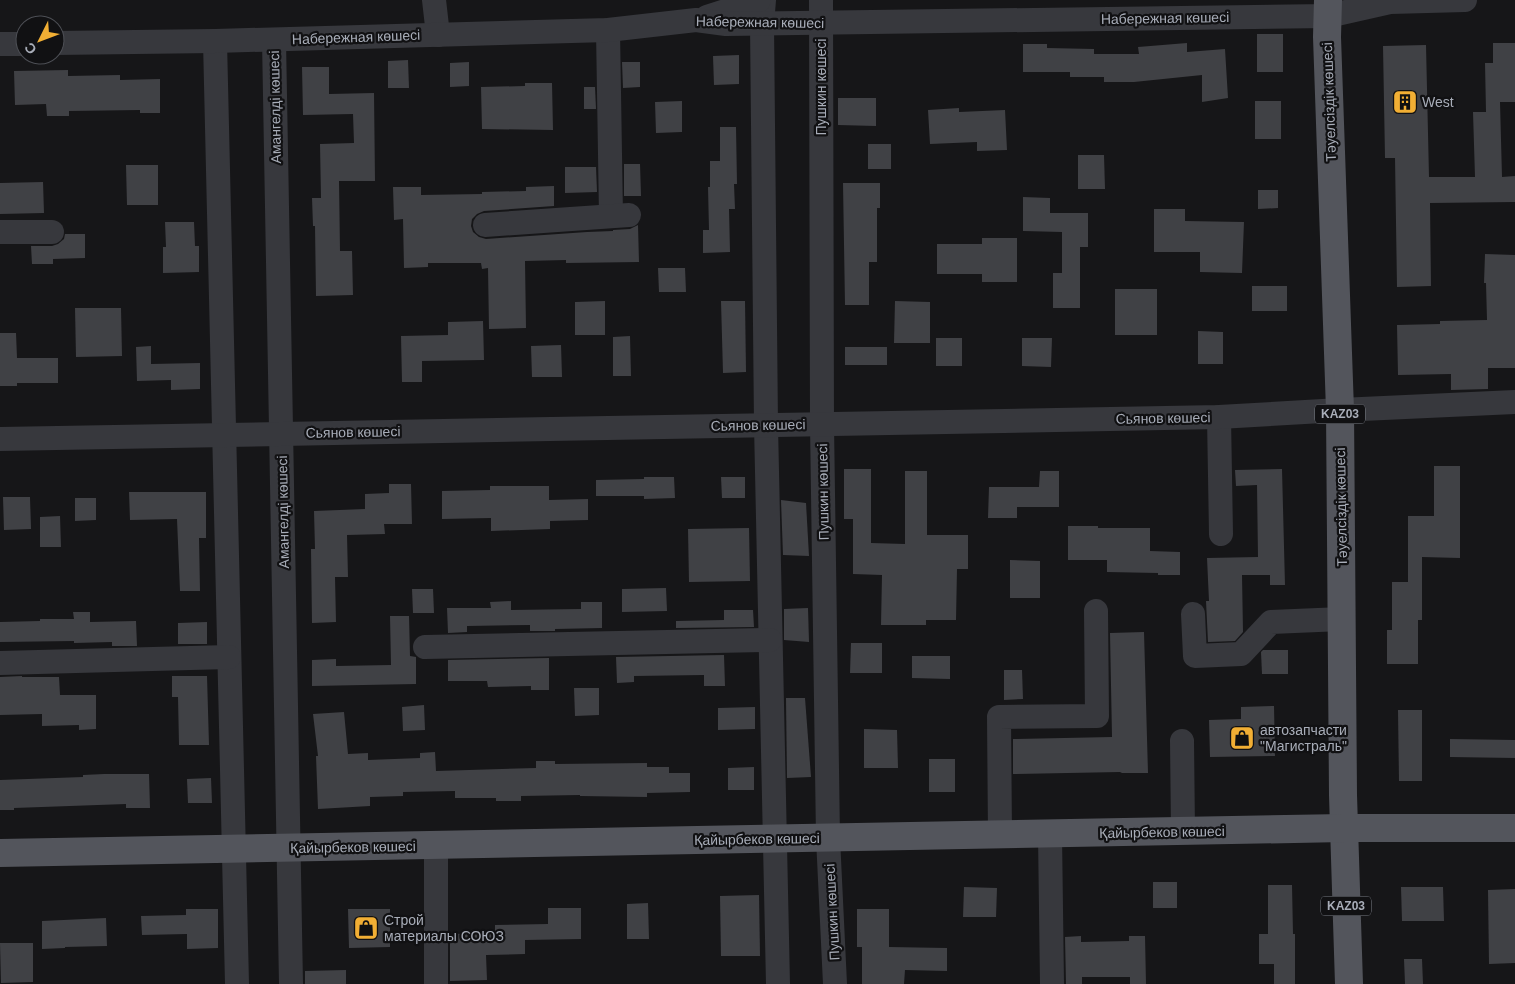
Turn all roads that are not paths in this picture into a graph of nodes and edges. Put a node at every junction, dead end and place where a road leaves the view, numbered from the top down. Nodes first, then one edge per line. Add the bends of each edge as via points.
1 (434, 0) edge
2 (759, 0) edge
3 (764, 0) edge
4 (1464, 0) edge
5 (1388, 1) edge
6 (1328, 8) edge
7 (1161, 9) edge
8 (821, 12) edge
9 (696, 20) junction
10 (762, 24) junction
11 (608, 30) junction
12 (438, 35) junction
13 (274, 40) junction
14 (215, 41) junction
15 (65, 43) edge
16 (0, 44) edge
17 (15, 44) edge
18 (485, 225) dead end
19 (0, 232) edge
20 (52, 232) dead end
21 (1515, 402) edge
22 (1340, 410) junction
23 (1218, 417) junction
24 (822, 424) junction
25 (766, 425) junction
26 (281, 433) junction
27 (224, 434) junction
28 (0, 439) edge
29 (1221, 534) dead end
30 (1096, 611) dead end
31 (1193, 614) dead end
32 (1342, 619) junction
33 (770, 640) junction
34 (425, 647) dead end
35 (229, 657) junction
36 (0, 663) edge
37 (1182, 741) dead end
38 (1344, 828) junction
39 (1515, 828) edge
40 (1183, 831) junction
41 (1050, 834) junction
42 (1000, 835) junction
43 (828, 838) junction
44 (774, 839) junction
45 (436, 846) junction
46 (289, 848) junction
47 (234, 849) junction
48 (0, 854) edge
49 (237, 984) edge
50 (291, 984) edge
51 (436, 984) edge
52 (778, 984) edge
53 (836, 984) edge
54 (1052, 984) edge
55 (1348, 984) edge

1 - 12 street
2 - 9 street
3 - 10 street
4 - 5 street, Набережная көшесі
5 - 6 street, Набережная көшесі
6 - 7 street, Набережная көшесі
6 - 22 main road, Тәуелсіздік көшесі / KАZ03
7 - 8 street, Набережная көшесі
8 - 10 street, Набережная көшесі
8 - 24 street, Пушкин көшесі
9 - 10 street, Набережная көшесі
9 - 11 street, Набережная көшесі
10 - 25 street
11 - 12 street, Набережная көшесі
11 - 18 street via 620,215
12 - 13 street, Набережная көшесі
13 - 14 street, Набережная көшесі
13 - 26 street, Амангелді көшесі
14 - 15 street, Набережная көшесі
14 - 27 street
16 - 17 street
19 - 20 street
21 - 22 street, Сьянов көшесі
22 - 23 street, Сьянов көшесі
22 - 32 main road, Тәуелсіздік көшесі / KАZ03
23 - 24 street, Сьянов көшесі
23 - 29 street
24 - 25 street, Сьянов көшесі
24 - 43 street, Пушкин көшесі
25 - 26 street, Сьянов көшесі
25 - 33 street
26 - 27 street, Сьянов көшесі
26 - 46 street, Амангелді көшесі
27 - 28 street, Сьянов көшесі
27 - 35 street
30 - 42 street via 1097,716 999,717
31 - 32 street via 1195,656 1241,654 1271,622
32 - 38 main road, Тәуелсіздік көшесі / KАZ03
33 - 34 street
33 - 44 street
35 - 36 street
35 - 47 street
37 - 40 street
38 - 39 main road, Қайырбеков көшесі
38 - 40 main road, Қайырбеков көшесі
38 - 55 main road, Тәуелсіздік көшесі / KАZ03
40 - 41 main road, Қайырбеков көшесі
41 - 42 main road, Қайырбеков көшесі
41 - 54 street
42 - 43 main road, Қайырбеков көшесі
43 - 44 main road, Қайырбеков көшесі
43 - 53 street, Пушкин көшесі
44 - 45 main road, Қайырбеков көшесі
44 - 52 street
45 - 46 main road, Қайырбеков көшесі
45 - 51 street
46 - 47 main road, Қайырбеков көшесі
46 - 50 street, Амангелді көшесі
47 - 48 main road, Қайырбеков көшесі
47 - 49 street

